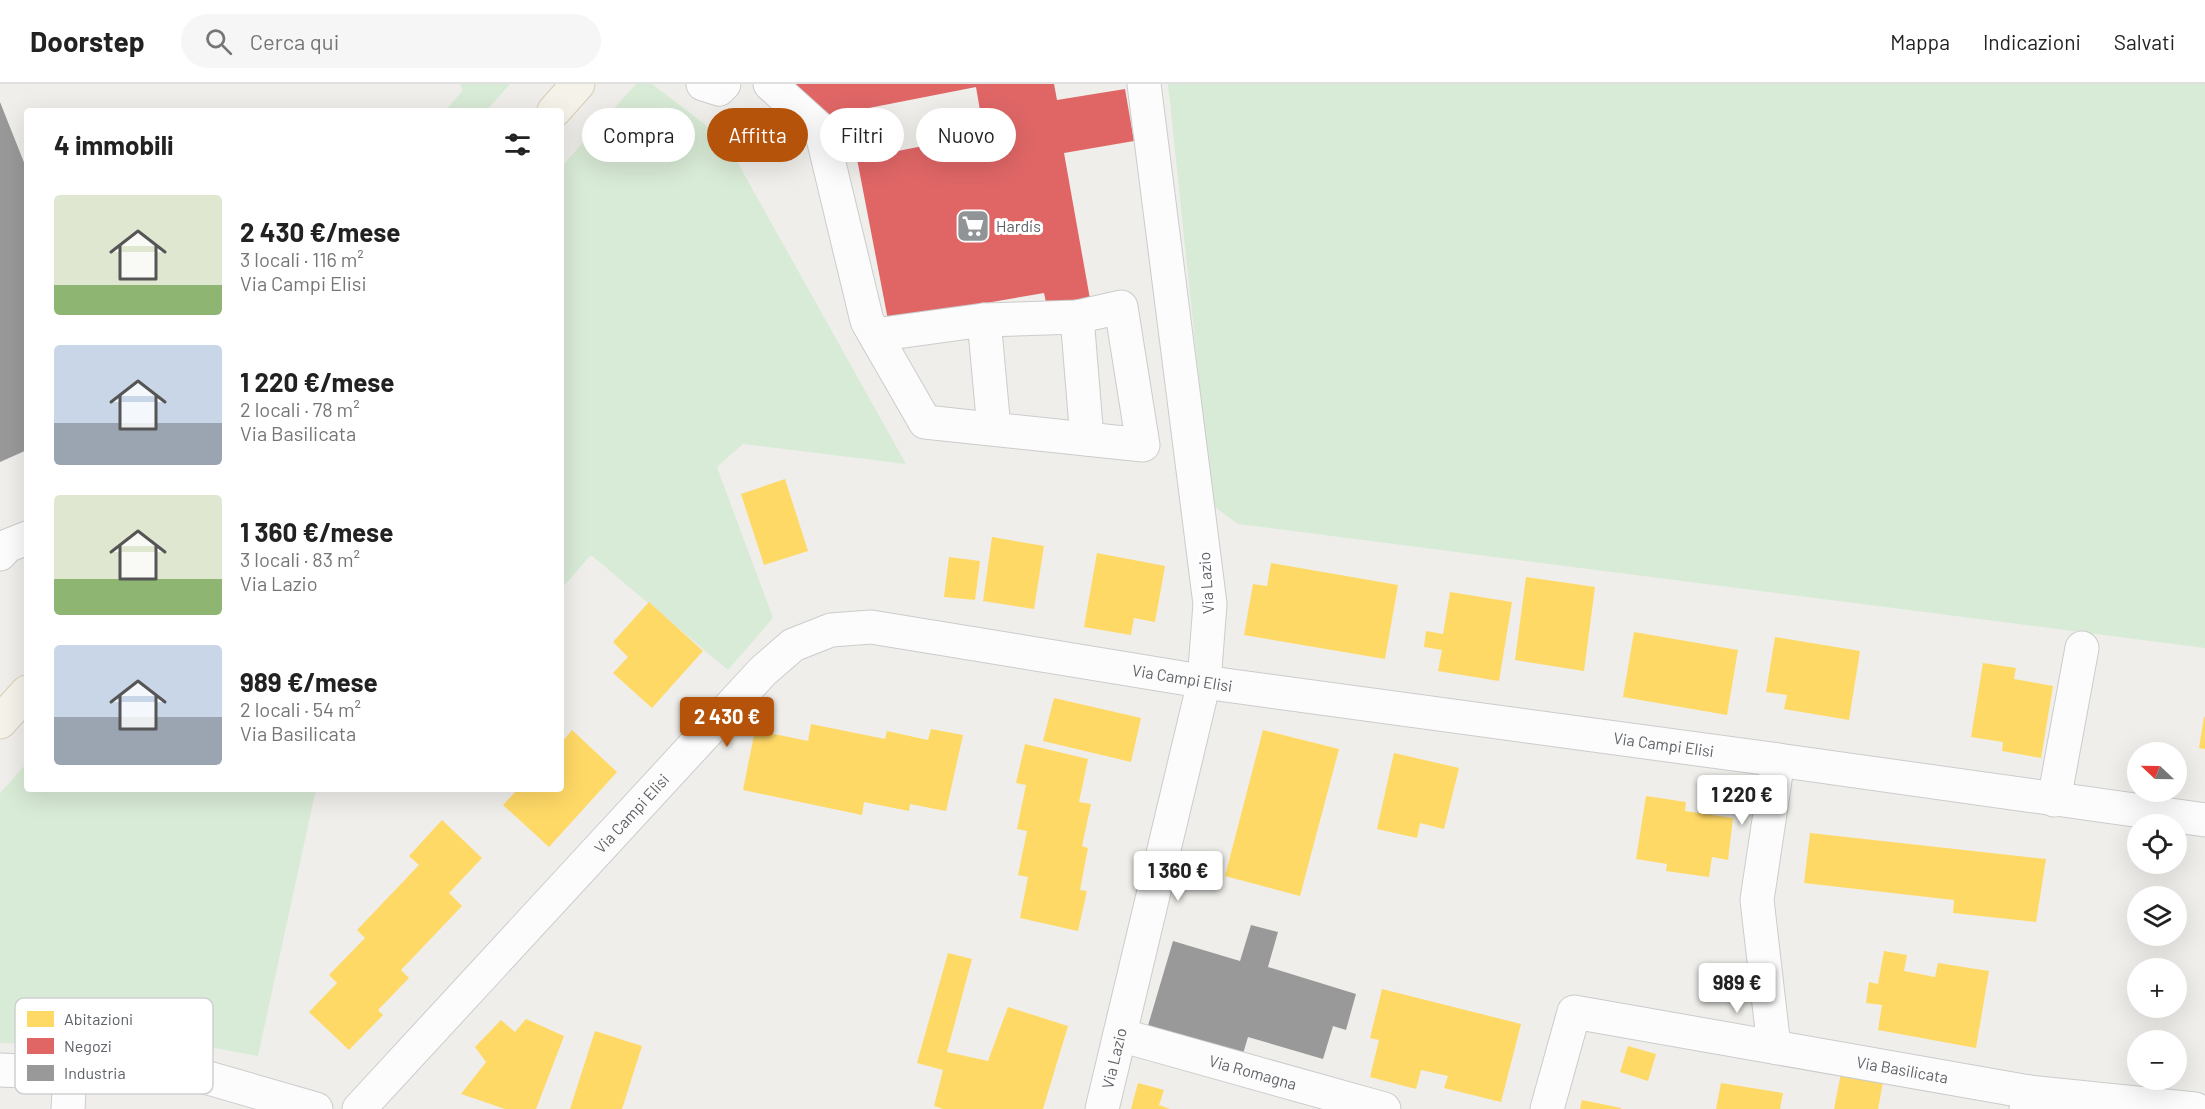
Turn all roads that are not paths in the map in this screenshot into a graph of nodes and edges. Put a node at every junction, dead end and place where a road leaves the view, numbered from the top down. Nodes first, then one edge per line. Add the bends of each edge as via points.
1 (578, 84) edge
2 (703, 84) edge
3 (724, 84) edge
4 (770, 84) edge
5 (1144, 84) edge
6 (557, 108) edge
7 (1077, 317) junction
8 (984, 320) junction
9 (875, 335) junction
10 (994, 429) junction
11 (1087, 439) junction
12 (24, 539) edge
13 (0, 554) edge
14 (2082, 648) dead end
15 (1204, 682) junction
16 (24, 695) edge
17 (0, 722) edge
18 (1778, 760) junction
19 (2054, 800) junction
20 (2205, 820) edge
21 (1120, 1035) junction
22 (1774, 1047) junction
23 (0, 1070) edge
24 (15, 1071) edge
25 (213, 1079) edge
26 (69, 1094) edge
27 (2027, 1100) edge
28 (68, 1109) edge
29 (316, 1109) edge
30 (359, 1109) edge
31 (1101, 1109) edge
32 (1384, 1109) edge
33 (1547, 1109) edge
34 (2195, 1109) edge

1 - 6 main road
2 - 3 street via 719,89
4 - 9 street via 821,130 867,321
5 - 15 street, Via Lazio via 1210,604
7 - 8 street
7 - 11 street
7 - 11 street via 1121,308 1143,445
8 - 9 street
8 - 10 street
9 - 10 street via 925,422
10 - 11 street
12 - 13 street via 7,546
14 - 19 street
15 - 18 street, Via Campi Elisi
15 - 21 street, Via Lazio
15 - 30 street, Via Campi Elisi via 871,627 831,630 793,645 763,671
16 - 17 main road
18 - 19 street, Via Campi Elisi
18 - 22 street via 1757,900
19 - 20 street, Via Campi Elisi
21 - 31 street, Via Lazio
21 - 32 street, Via Romagna
22 - 27 street, Via Basilicata
22 - 33 street, Via Basilicata via 1574,1012
23 - 24 street
25 - 29 street
26 - 28 street
27 - 34 street, Via Basilicata

